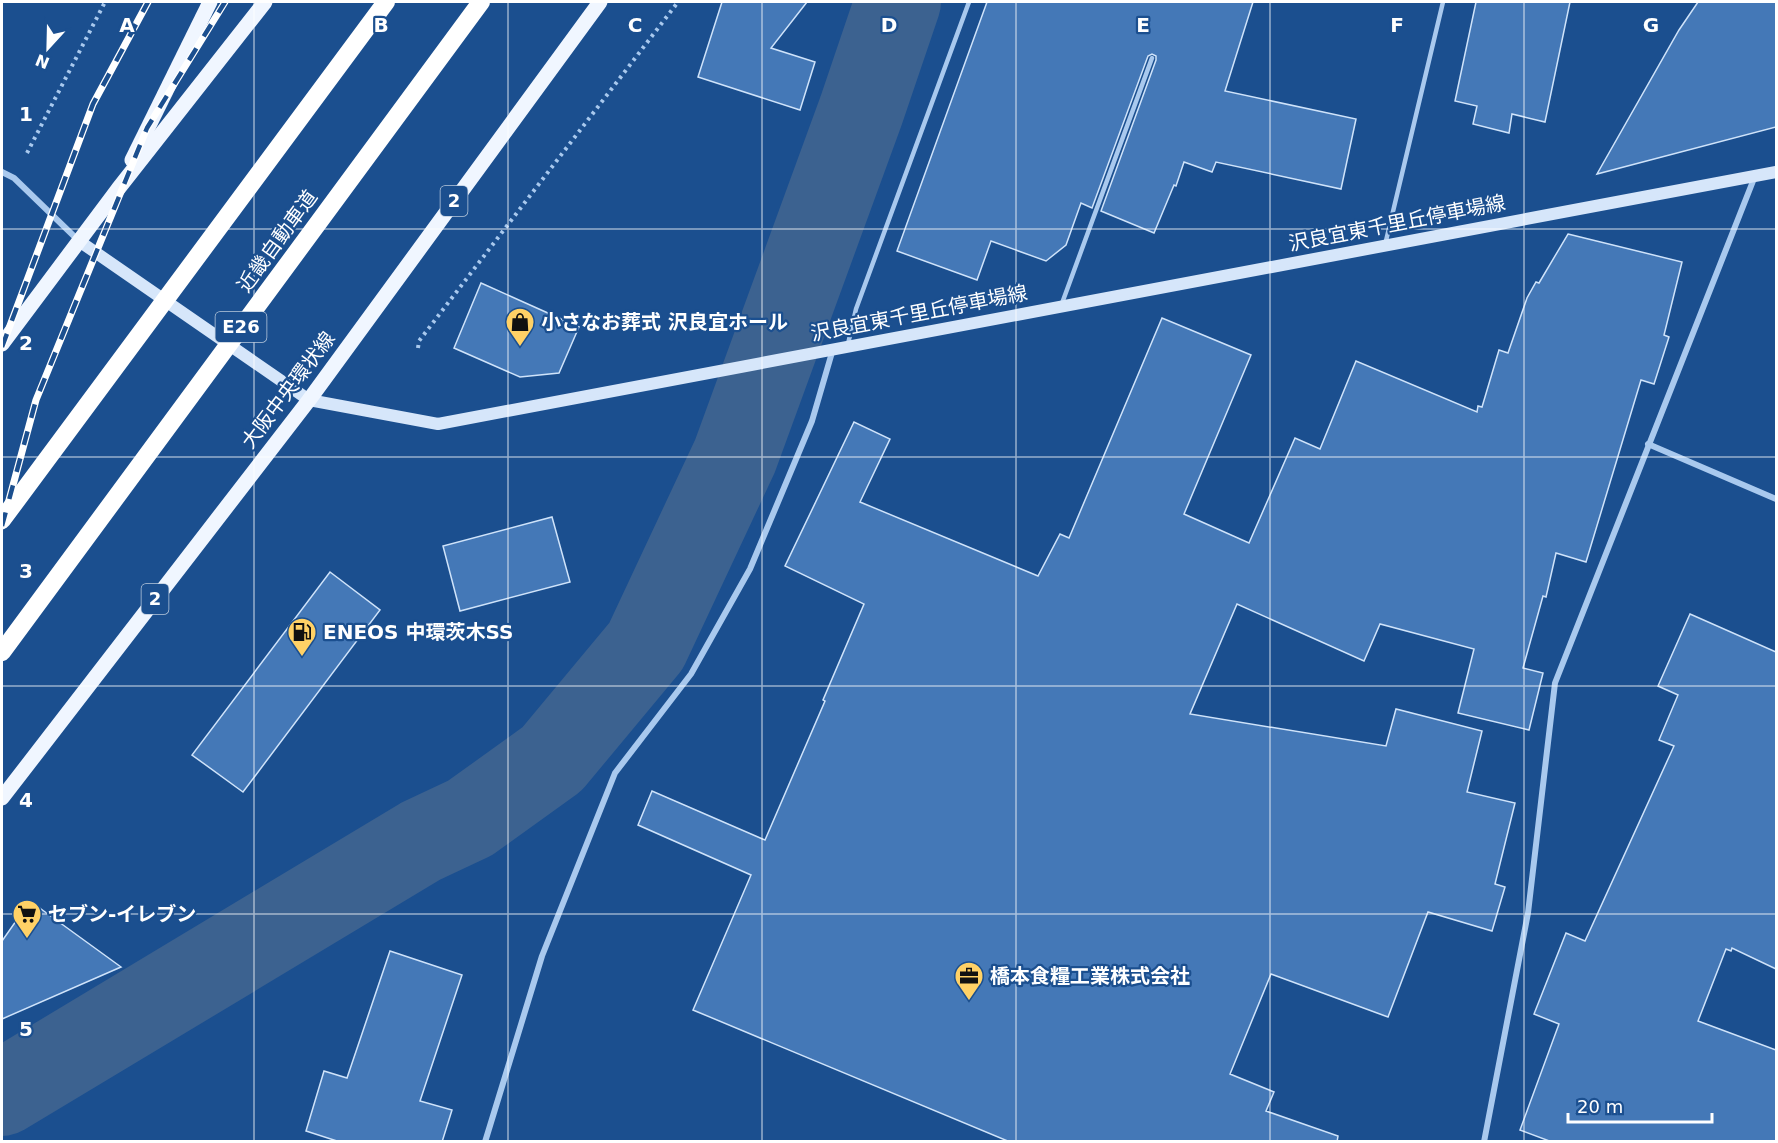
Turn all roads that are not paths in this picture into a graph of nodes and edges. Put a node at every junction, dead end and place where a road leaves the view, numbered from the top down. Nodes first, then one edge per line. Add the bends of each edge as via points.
1 (210, 2) edge
2 (265, 2) edge
3 (386, 2) edge
4 (481, 2) edge
5 (600, 2) edge
6 (969, 2) edge
7 (1443, 2) edge
8 (1152, 58) dead end
9 (2, 172) edge
10 (1776, 172) edge
11 (1755, 175) junction
12 (118, 189) junction
13 (79, 241) junction
14 (1385, 245) junction
15 (1061, 306) junction
16 (2, 344) edge
17 (847, 346) junction
18 (833, 349) junction
19 (309, 399) junction
20 (1648, 444) junction
21 (1776, 499) edge
22 (2, 520) edge
23 (2, 652) edge
24 (2, 798) edge
25 (485, 1142) edge
26 (1484, 1142) edge

1 - 12 main road
2 - 12 main road
3 - 22 highway
4 - 23 highway, 近畿自動車道 / E26
5 - 19 main road, 大阪中央環状線 / 2
6 - 17 lane via 856,309
7 - 14 lane
8 - 15 lane
9 - 13 street via 14,178
10 - 11 main road, 沢良宜東千里丘停車場線
11 - 14 main road, 沢良宜東千里丘停車場線
11 - 20 street
12 - 13 main road
13 - 16 main road
13 - 19 main road, 沢良宜東千里丘停車場線
14 - 15 main road, 沢良宜東千里丘停車場線
15 - 17 main road, 沢良宜東千里丘停車場線
17 - 18 main road, 沢良宜東千里丘停車場線
18 - 19 main road, 沢良宜東千里丘停車場線 via 438,424
18 - 25 street via 812,421 750,569 691,674 615,773 542,956
19 - 24 main road, 大阪中央環状線 / 2
20 - 21 street
20 - 26 street via 1555,683 1528,913

